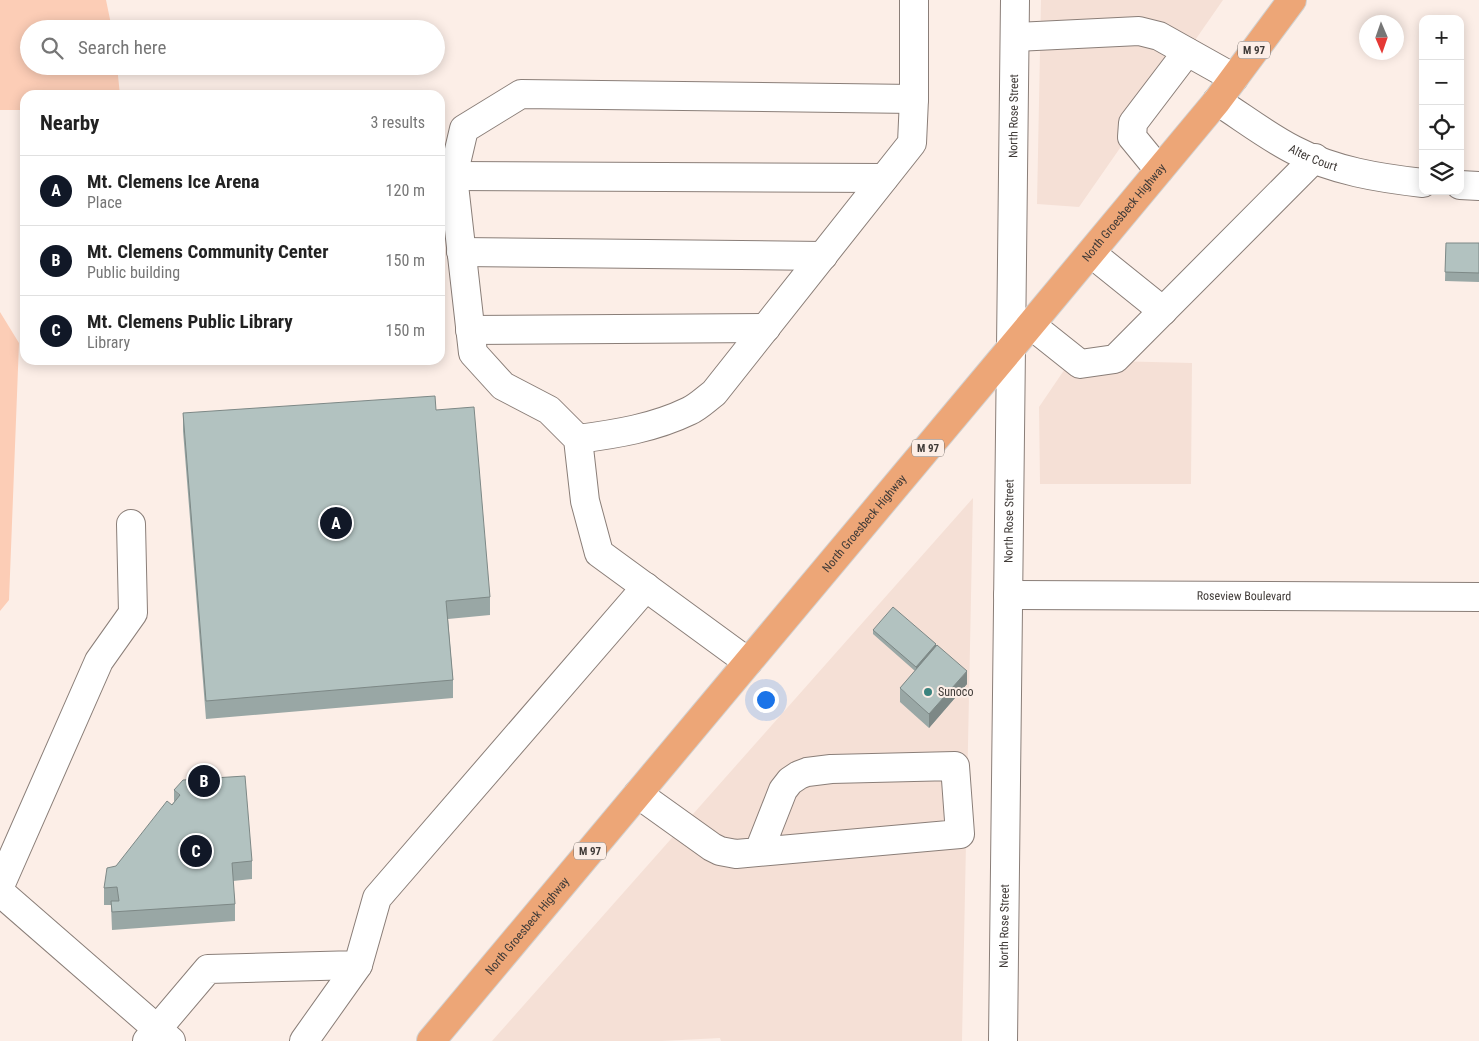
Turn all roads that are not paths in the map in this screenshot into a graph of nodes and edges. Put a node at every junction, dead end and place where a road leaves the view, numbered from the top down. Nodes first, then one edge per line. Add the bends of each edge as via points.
1 (914, 0) edge
2 (1015, 0) edge
3 (1292, 0) edge
4 (1015, 37) junction
5 (1187, 52) junction
6 (1234, 78) junction
7 (914, 99) junction
8 (1216, 101) junction
9 (1315, 158) junction
10 (1159, 170) junction
11 (452, 176) junction
12 (884, 178) junction
13 (1419, 183) edge
14 (1464, 186) edge
15 (1479, 186) edge
16 (461, 252) junction
17 (1091, 253) junction
18 (823, 256) junction
19 (1163, 310) junction
20 (1030, 325) junction
21 (766, 328) junction
22 (470, 330) junction
23 (1012, 348) junction
24 (578, 439) junction
25 (131, 524) dead end
26 (646, 587) junction
27 (1008, 595) junction
28 (1479, 597) edge
29 (748, 662) junction
30 (638, 794) junction
31 (760, 851) junction
32 (0, 886) edge
33 (0, 892) edge
34 (358, 965) junction
35 (158, 1037) edge
36 (304, 1041) edge
37 (431, 1041) edge
38 (1003, 1041) edge

1 - 7 street
2 - 4 street, North Rose Street
3 - 6 main road, North Groesbeck Highway / M 97
4 - 5 street via 1140,31 1159,36
4 - 23 street, North Rose Street
5 - 6 street
5 - 10 street via 1132,123 1132,137
6 - 8 main road, North Groesbeck Highway / M 97
7 - 11 street via 520,94 464,129
7 - 12 street via 912,143
8 - 9 street, Alter Court via 1294,150
8 - 10 main road, North Groesbeck Highway / M 97
9 - 13 street, Alter Court via 1380,178
9 - 19 street
10 - 17 main road, North Groesbeck Highway / M 97
11 - 12 street
11 - 16 street
12 - 18 street
14 - 15 street
16 - 18 street
16 - 22 street
17 - 19 street
17 - 20 main road, North Groesbeck Highway / M 97
18 - 21 street
19 - 20 street via 1114,359 1080,364
20 - 23 main road, North Groesbeck Highway / M 97
21 - 22 street
21 - 24 street via 714,393 690,411 623,433
22 - 24 street via 473,353 503,386 549,410
23 - 27 street, North Rose Street
23 - 29 main road, North Groesbeck Highway / M 97
24 - 26 street via 585,501 600,553
25 - 32 street via 133,613 99,661
26 - 29 street
26 - 34 street via 377,898
27 - 28 street, Roseview Boulevard
27 - 38 street, North Rose Street
29 - 30 main road, North Groesbeck Highway / M 97
30 - 31 street via 720,851 736,854
30 - 37 main road, North Groesbeck Highway / M 97
31 - 31 street via 960,834 955,766 831,769 799,775 783,790
33 - 35 street
34 - 35 street via 208,969
34 - 36 street

